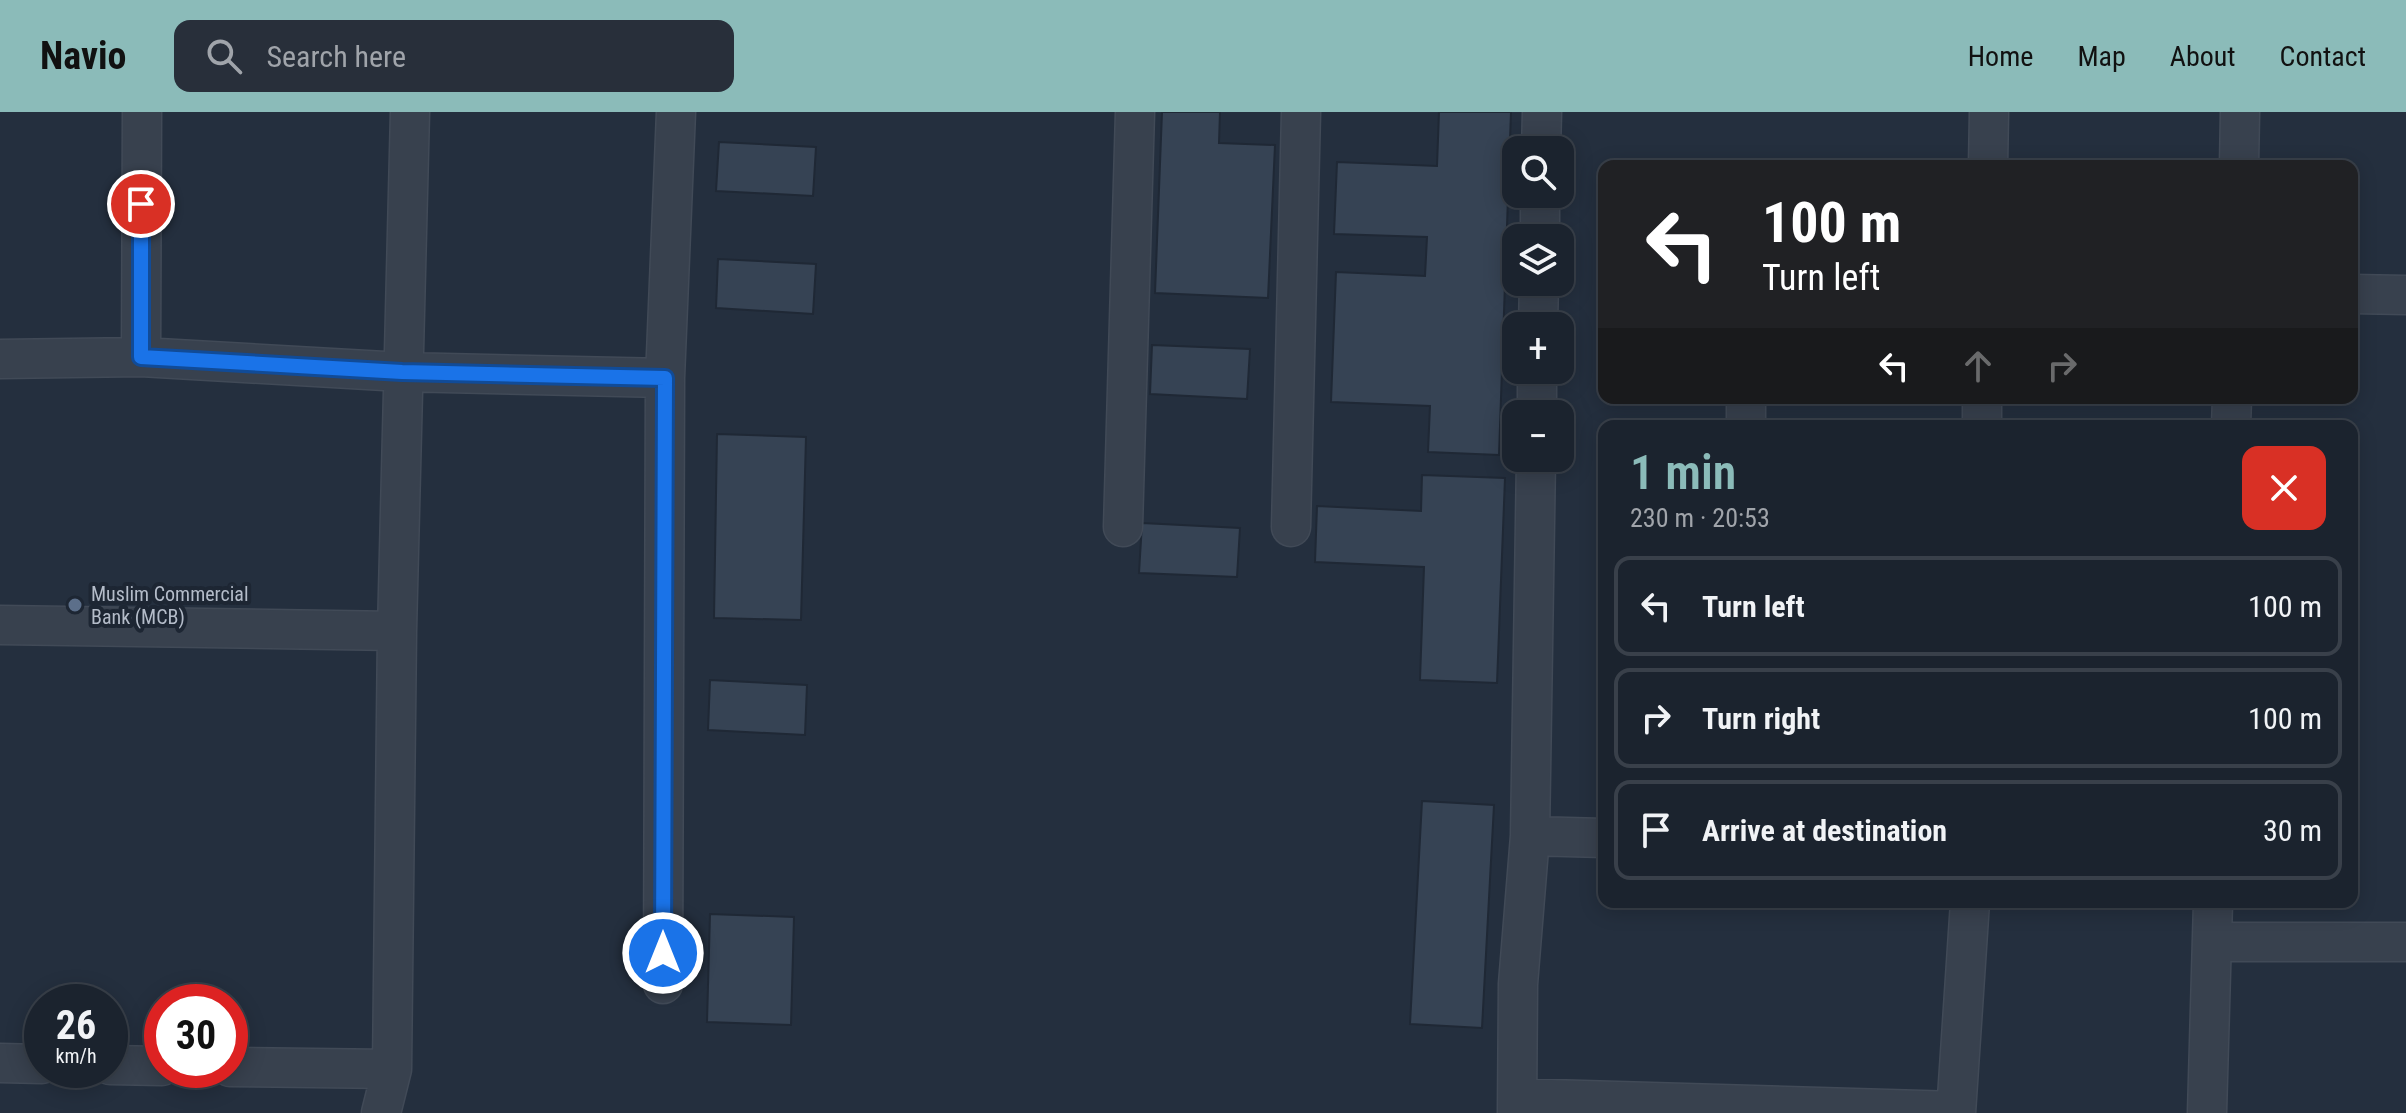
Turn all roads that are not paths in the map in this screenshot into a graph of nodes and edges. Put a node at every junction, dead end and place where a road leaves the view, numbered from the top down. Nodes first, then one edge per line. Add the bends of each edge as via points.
1 (142, 112) edge
2 (410, 112) edge
3 (676, 112) edge
4 (1135, 112) edge
5 (1301, 112) edge
6 (1542, 112) edge
7 (1989, 112) edge
8 (2240, 112) edge
9 (1541, 136) edge
10 (1988, 160) edge
11 (2239, 160) edge
12 (2358, 294) edge
13 (2406, 295) edge
14 (141, 357) junction
15 (0, 359) edge
16 (402, 372) junction
17 (665, 378) junction
18 (1536, 472) edge
19 (1123, 527) dead end
20 (1291, 527) dead end
21 (0, 625) edge
22 (397, 631) junction
23 (1530, 836) junction
24 (1598, 838) edge
25 (1970, 908) edge
26 (2213, 908) edge
27 (2212, 942) junction
28 (2406, 942) edge
29 (663, 984) dead end
30 (0, 1063) edge
31 (24, 1064) edge
32 (248, 1067) edge
33 (392, 1069) junction
34 (1517, 1106) edge
35 (1956, 1112) edge
36 (381, 1113) edge
37 (2207, 1113) edge

1 - 14 street
2 - 16 street
3 - 17 street
4 - 19 street
5 - 20 street
6 - 9 street
7 - 10 street
8 - 11 street
12 - 13 street
14 - 15 street
14 - 16 street
16 - 17 street
16 - 22 street
17 - 29 street
18 - 23 street
21 - 22 street
22 - 33 street
23 - 24 street
23 - 34 street via 1518,984
25 - 35 street
26 - 27 street
27 - 28 street
27 - 37 street
30 - 31 street
32 - 33 street
33 - 36 street
34 - 35 street

